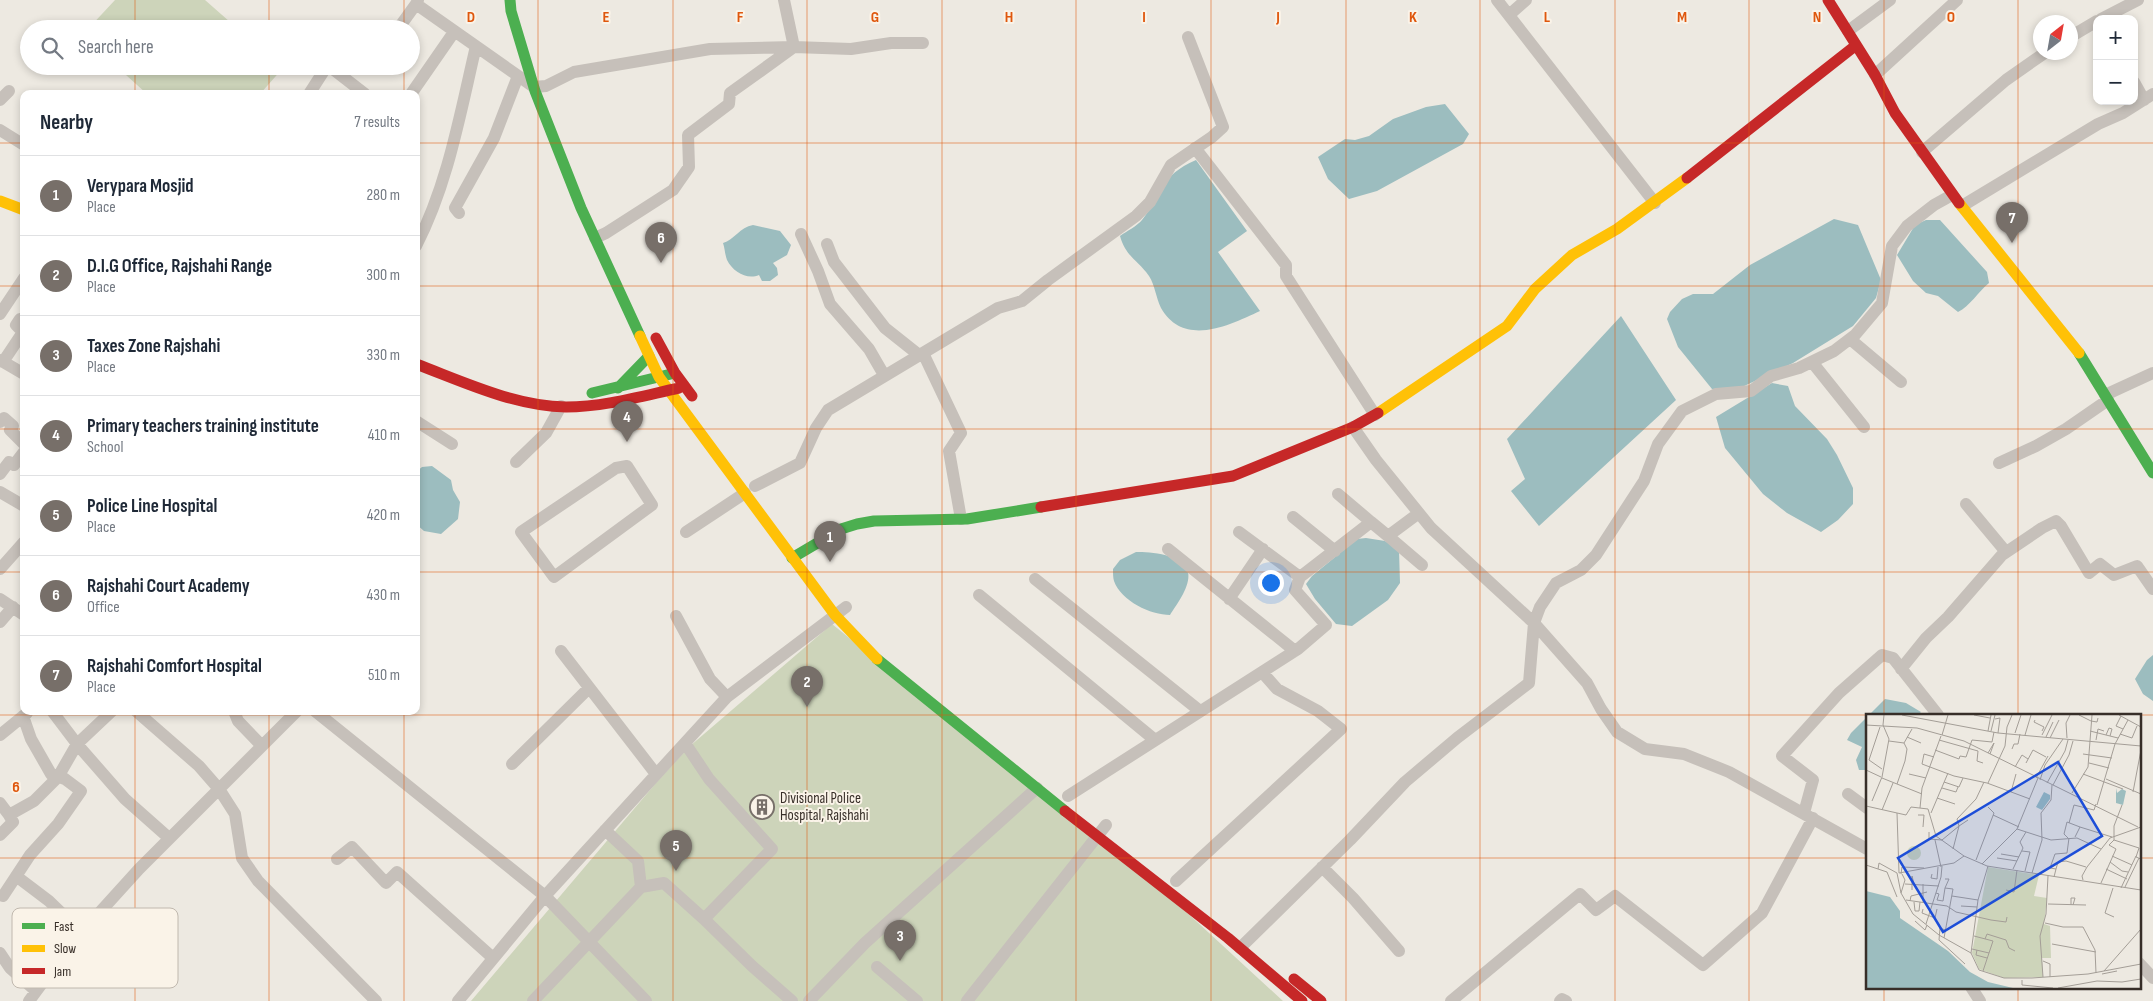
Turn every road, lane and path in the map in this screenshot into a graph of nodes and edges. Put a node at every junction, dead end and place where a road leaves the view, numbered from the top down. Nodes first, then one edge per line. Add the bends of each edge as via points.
1 (784, 0) edge
2 (1497, 0) edge
3 (1526, 0) edge
4 (1828, 0) edge
5 (1890, 0) edge
6 (1958, 0) edge
7 (2138, 0) edge
8 (417, 2) edge
9 (510, 5) edge
10 (1509, 15) junction
11 (2108, 15) edge
12 (404, 20) edge
13 (2093, 23) edge
14 (1848, 31) junction
15 (454, 32) junction
16 (2078, 32) edge
17 (1188, 37) dead end
18 (923, 43) dead end
19 (476, 46) junction
20 (1855, 46) junction
21 (794, 47) junction
22 (2035, 60) edge
23 (322, 75) edge
24 (340, 75) edge
25 (1875, 75) junction
26 (518, 76) junction
27 (2138, 86) edge
28 (540, 87) junction
29 (312, 90) edge
30 (360, 90) edge
31 (414, 90) edge
32 (9, 91) dead end
33 (2149, 97) edge
34 (0, 100) edge
35 (556, 112) dead end
36 (0, 130) edge
37 (20, 142) edge
38 (1195, 148) junction
39 (1922, 152) junction
40 (1952, 195) junction
41 (0, 196) edge
42 (0, 201) edge
43 (20, 201) edge
44 (1655, 203) junction
45 (1962, 206) junction
46 (20, 208) edge
47 (459, 212) dead end
48 (801, 234) dead end
49 (603, 235) junction
50 (420, 238) edge
51 (827, 244) dead end
52 (627, 279) dead end
53 (20, 284) edge
54 (639, 306) dead end
55 (0, 314) edge
56 (20, 319) edge
57 (20, 329) edge
58 (652, 331) dead end
59 (20, 336) edge
60 (1850, 339) junction
61 (921, 354) junction
62 (649, 356) junction
63 (2, 361) edge
64 (1812, 362) junction
65 (420, 365) edge
66 (20, 372) edge
67 (675, 373) junction
68 (2153, 373) edge
69 (884, 375) junction
70 (659, 377) junction
71 (1901, 382) dead end
72 (685, 386) junction
73 (618, 388) junction
74 (526, 390) dead end
75 (668, 390) junction
76 (580, 394) dead end
77 (2106, 397) junction
78 (562, 400) junction
79 (618, 401) junction
80 (680, 406) junction
81 (701, 409) dead end
82 (1375, 415) junction
83 (0, 422) edge
84 (420, 424) edge
85 (1353, 427) junction
86 (1864, 427) dead end
87 (20, 440) edge
88 (452, 444) dead end
89 (4, 457) edge
90 (20, 457) edge
91 (516, 462) dead end
92 (1999, 462) dead end
93 (626, 466) joint
94 (2153, 473) edge
95 (0, 474) edge
96 (752, 488) junction
97 (0, 492) edge
98 (1338, 494) dead end
99 (20, 504) edge
100 (1966, 504) dead end
101 (1419, 513) junction
102 (1293, 517) dead end
103 (961, 519) junction
104 (1371, 522) junction
105 (686, 532) dead end
106 (1239, 532) dead end
107 (1388, 536) junction
108 (20, 546) edge
109 (1168, 550) dead end
110 (1263, 550) junction
111 (1335, 550) junction
112 (2006, 552) junction
113 (792, 558) junction
114 (2, 562) edge
115 (1422, 565) dead end
116 (1300, 576) junction
117 (1035, 578) dead end
118 (2153, 589) edge
119 (979, 595) dead end
120 (1229, 598) junction
121 (0, 599) edge
122 (846, 607) dead end
123 (20, 611) edge
124 (20, 612) edge
125 (835, 615) junction
126 (676, 616) dead end
127 (0, 622) edge
128 (1534, 623) junction
129 (1295, 651) junction
130 (561, 652) dead end
131 (1901, 669) junction
132 (1262, 672) junction
133 (589, 688) junction
134 (727, 696) junction
135 (1200, 711) junction
136 (1937, 714) edge
137 (25, 715) edge
138 (26, 715) edge
139 (55, 715) edge
140 (108, 715) edge
141 (141, 715) edge
142 (236, 715) edge
143 (293, 715) edge
144 (320, 715) edge
145 (1, 732) edge
146 (1155, 740) junction
147 (76, 743) junction
148 (685, 743) junction
149 (262, 746) junction
150 (512, 764) dead end
151 (656, 774) junction
152 (58, 777) junction
153 (1037, 788) junction
154 (219, 789) junction
155 (1848, 794) dead end
156 (1068, 796) dead end
157 (0, 803) edge
158 (1866, 807) edge
159 (9, 815) junction
160 (1808, 816) junction
161 (1106, 826) dead end
162 (605, 830) junction
163 (0, 836) edge
164 (1097, 837) junction
165 (169, 838) junction
166 (1866, 848) edge
167 (337, 859) dead end
168 (1322, 867) junction
169 (16, 876) junction
170 (1175, 881) dead end
171 (641, 887) junction
172 (4, 896) dead end
173 (545, 896) junction
174 (57, 908) edge
175 (103, 908) edge
176 (1218, 916) dead end
177 (704, 919) junction
178 (590, 942) junction
179 (1243, 944) junction
180 (1262, 951) dead end
181 (1399, 951) dead end
182 (0, 952) edge
183 (492, 958) junction
184 (2140, 964) edge
185 (877, 967) dead end
186 (1284, 970) dead end
187 (12, 971) edge
188 (2153, 978) edge
189 (1972, 988) edge
190 (376, 1001) edge
191 (458, 1001) edge
192 (533, 1001) edge
193 (646, 1001) edge
194 (792, 1001) edge
195 (808, 1001) edge
196 (917, 1001) edge
197 (967, 1001) edge
198 (1302, 1001) edge
199 (1321, 1001) edge
200 (1451, 1001) edge
201 (1560, 1001) edge
202 (1566, 1001) edge
203 (1980, 1001) edge

1 - 21 street
2 - 10 street
3 - 10 street
4 - 14 main road
5 - 14 street
6 - 25 street
7 - 11 street
8 - 12 street
8 - 15 street
9 - 28 main road
10 - 44 street
13 - 16 street
14 - 20 main road
15 - 19 street
15 - 31 street
17 - 38 street via 1223,126
18 - 21 street via 892,43 851,49
19 - 26 street
19 - 50 street via 451,153 429,221
20 - 25 main road
20 - 44 main road
21 - 28 street via 710,49 574,72
21 - 49 street via 730,93 729,104 688,135 689,167 673,190
22 - 39 street via 2006,80
23 - 29 street
24 - 30 street
25 - 39 main road via 1895,113
26 - 28 street
26 - 47 street via 494,138 455,208
27 - 33 street
28 - 35 main road
28 - 49 main road
32 - 34 street
33 - 45 street
36 - 37 street
38 - 61 street via 1171,165 1150,202 1130,220 1022,301 998,308
38 - 82 street via 1286,265 1286,276
39 - 40 main road
40 - 45 main road
40 - 60 street via 1907,226 1892,246 1882,303
41 - 43 main road
42 - 46 main road
44 - 82 main road via 1572,255 1535,289 1507,326
45 - 77 main road via 2080,354
48 - 69 street via 830,304 869,349
49 - 62 main road
51 - 61 street via 834,262 885,328
52 - 54 main road
53 - 55 street
56 - 57 street via 16,325
58 - 67 main road
59 - 63 street
60 - 64 street
60 - 71 street
61 - 69 street
61 - 103 street via 961,433 949,451
62 - 70 main road
62 - 73 main road
63 - 66 street
64 - 86 street
64 - 128 street via 1771,376 1751,391 1716,394 1682,411 1658,444 1644,481 1596,555 1581,570 1556,583
65 - 78 main road via 517,399
67 - 70 main road
67 - 72 main road
68 - 77 street
69 - 96 street via 828,410 800,463
70 - 73 main road
70 - 75 main road
72 - 75 main road
72 - 81 main road
73 - 76 main road
74 - 78 main road
75 - 79 main road
75 - 80 main road
77 - 92 street via 2066,429
77 - 94 main road
78 - 79 main road
78 - 91 street via 546,433
79 - 80 main road
80 - 96 main road
82 - 85 main road
83 - 87 street via 4,418 13,426 10,430
84 - 88 street
85 - 101 street
85 - 103 main road via 1233,476
89 - 90 street via 14,465
89 - 95 street
93 - 93 street via 652,505 554,576 521,532 616,468
96 - 105 street
96 - 113 main road
97 - 99 street
98 - 104 street
100 - 112 street
101 - 107 street
101 - 128 street via 1431,528
102 - 111 street
103 - 113 main road via 857,524 841,529
104 - 107 street
104 - 111 street
106 - 110 street
107 - 115 street
108 - 114 street
109 - 120 street
110 - 116 street
110 - 120 street
111 - 116 street
112 - 118 street via 2056,521 2089,573 2100,564 2114,575 2137,566
112 - 131 street
113 - 125 main road
116 - 129 street via 1294,590 1326,624
117 - 135 street
119 - 146 street
120 - 129 street
121 - 123 street
122 - 125 street
124 - 127 street
125 - 134 street
125 - 153 main road via 876,658
126 - 134 street via 710,679
128 - 160 street via 1587,683 1617,732 1645,749 1684,754 1729,772
128 - 168 street via 1529,682 1405,782
129 - 132 street
130 - 133 street
131 - 136 street
131 - 160 street via 1893,658 1882,654 1839,693 1782,756 1813,780
132 - 135 street
132 - 170 street via 1277,689 1318,711 1341,729
133 - 150 street
133 - 151 street
134 - 148 street
135 - 146 street
137 - 145 street
138 - 152 street via 31,739 47,769
139 - 147 street
140 - 147 street
141 - 154 street via 199,766
142 - 149 street
143 - 149 street
144 - 173 street
146 - 156 street
147 - 152 street
147 - 165 street via 126,799
148 - 151 street
148 - 177 street via 709,779 772,850
149 - 154 street
151 - 162 street
152 - 159 street via 34,801
152 - 169 street via 81,791
153 - 164 main road
153 - 195 street via 865,943
154 - 165 street
154 - 190 street via 235,814 242,858 258,881
155 - 158 street
157 - 159 street
159 - 163 street via 13,822
160 - 166 street
160 - 200 street via 1762,913 1703,965 1615,896 1596,910 1580,894
161 - 164 street
162 - 171 street via 638,861
162 - 173 street
164 - 179 main road
164 - 197 street
165 - 175 street
167 - 183 street via 352,846 386,883 396,872
168 - 179 street
168 - 181 street via 1354,898
169 - 172 street
169 - 174 street
171 - 177 street via 664,883
171 - 178 street
173 - 178 street
173 - 183 street
176 - 179 main road
177 - 194 street
178 - 192 street
178 - 193 street
179 - 180 main road
179 - 198 main road
182 - 187 street
183 - 191 street
184 - 188 street
185 - 196 street
186 - 199 main road
189 - 203 street
201 - 202 street

